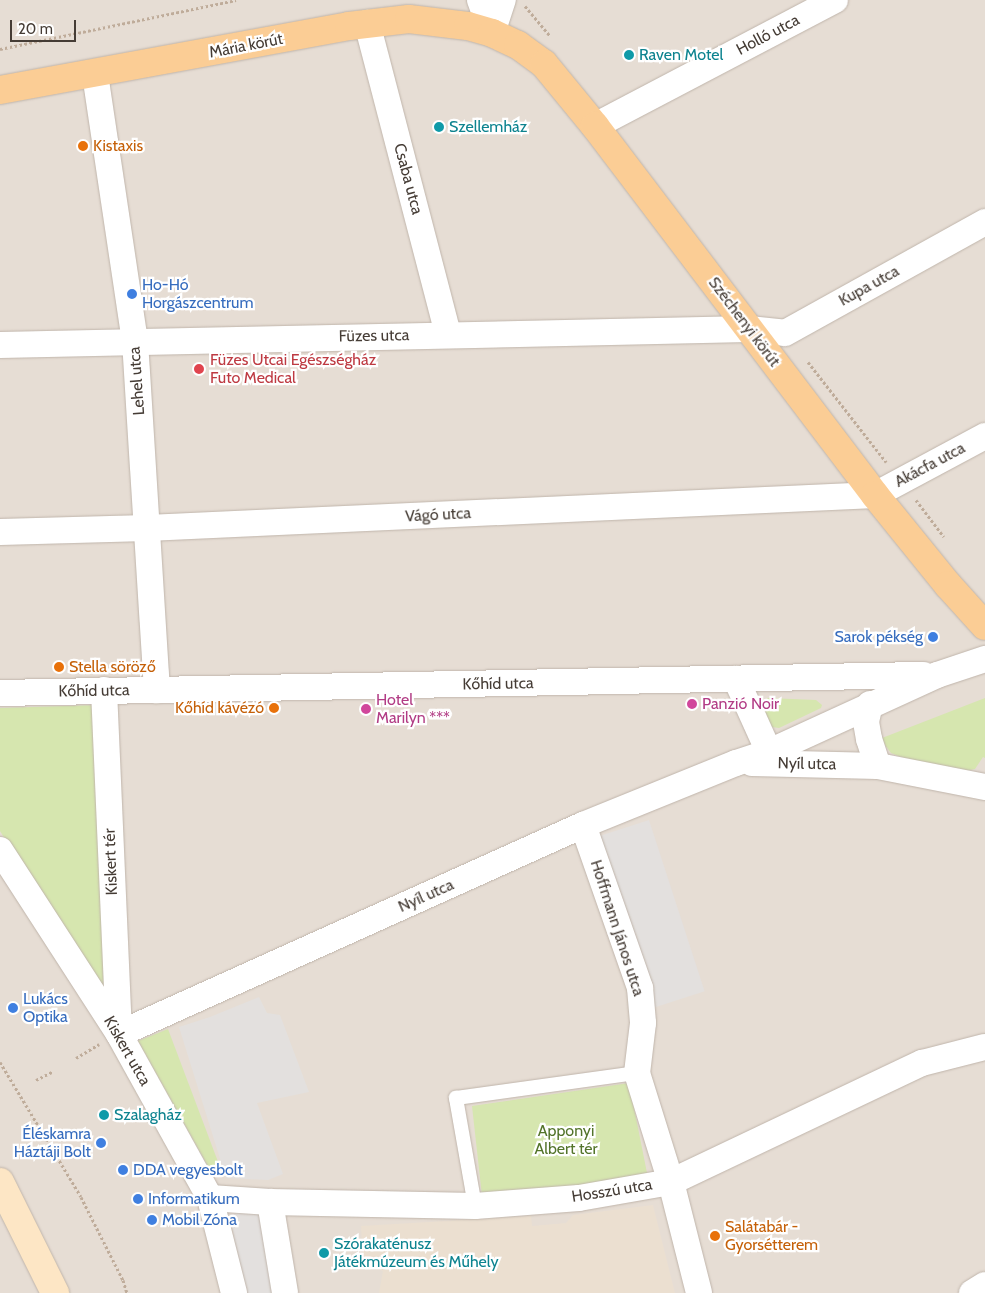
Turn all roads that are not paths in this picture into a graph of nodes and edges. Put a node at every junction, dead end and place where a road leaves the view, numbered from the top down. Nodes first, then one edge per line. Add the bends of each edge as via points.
1 (480, 0) edge
2 (503, 0) edge
3 (835, 0) edge
4 (367, 23) junction
5 (492, 33) junction
6 (95, 74) junction
7 (0, 90) edge
8 (595, 126) junction
9 (985, 222) edge
10 (749, 329) junction
11 (448, 334) junction
12 (135, 341) junction
13 (0, 345) edge
14 (985, 436) edge
15 (876, 495) junction
16 (147, 528) junction
17 (0, 532) edge
18 (985, 626) edge
19 (985, 660) edge
20 (937, 675) junction
21 (736, 679) junction
22 (104, 690) junction
23 (157, 690) junction
24 (0, 693) edge
25 (870, 704) junction
26 (769, 752) junction
27 (736, 763) junction
28 (878, 766) junction
29 (985, 787) edge
30 (583, 825) junction
31 (0, 850) edge
32 (109, 1038) junction
33 (985, 1047) edge
34 (637, 1073) junction
35 (0, 1182) edge
36 (672, 1182) junction
37 (210, 1198) junction
38 (270, 1202) junction
39 (475, 1206) junction
40 (985, 1286) edge
41 (55, 1293) edge
42 (234, 1293) edge
43 (285, 1293) edge
44 (698, 1293) edge
45 (972, 1293) edge

1 - 5 street
2 - 5 street
3 - 8 street, Holló utca
4 - 5 main road, Mária körút via 409,19 468,26
4 - 6 main road, Mária körút
4 - 11 street, Csaba utca
5 - 8 main road, Széchenyi körút via 518,45 544,64
6 - 7 main road, Mária körút
6 - 12 street, Lehel utca
8 - 10 main road, Széchenyi körút
9 - 10 street, Kupa utca via 785,333
10 - 11 street, Füzes utca
10 - 15 main road, Széchenyi körút
11 - 12 street, Füzes utca
12 - 13 street, Füzes utca
12 - 16 street, Lehel utca
14 - 15 street, Akácfa utca
15 - 16 street, Vágó utca
15 - 18 main road, Széchenyi körút via 948,586
16 - 17 street, Vágó utca
16 - 23 street, Lehel utca
19 - 20 street, Nyíl utca
20 - 21 street, Kőhíd utca
20 - 25 street, Nyíl utca
21 - 23 street, Kőhíd utca
21 - 26 street, Nyíl utca
22 - 23 street, Kőhíd utca
22 - 24 street, Kőhíd utca
22 - 32 street, Kiskert tér
25 - 26 street, Nyíl utca
25 - 28 street via 866,722
26 - 27 street, Nyíl utca
27 - 28 street, Nyíl utca
27 - 30 street, Nyíl utca
28 - 29 street, Nyíl utca
30 - 32 street, Nyíl utca
30 - 34 street, Hoffmann János utca via 640,988 643,1023
31 - 32 street, Kiskert utca
32 - 37 street, Kiskert utca
33 - 36 street, Hosszú utca via 922,1063
34 - 36 street, Hoffmann János utca
34 - 39 lane via 456,1098
35 - 41 street
36 - 39 street, Hosszú utca via 579,1198
36 - 44 street, Hoffmann János utca
37 - 38 street, Hosszú utca
37 - 42 street, Kiskert utca
38 - 39 street, Hosszú utca
38 - 43 street
40 - 45 street

